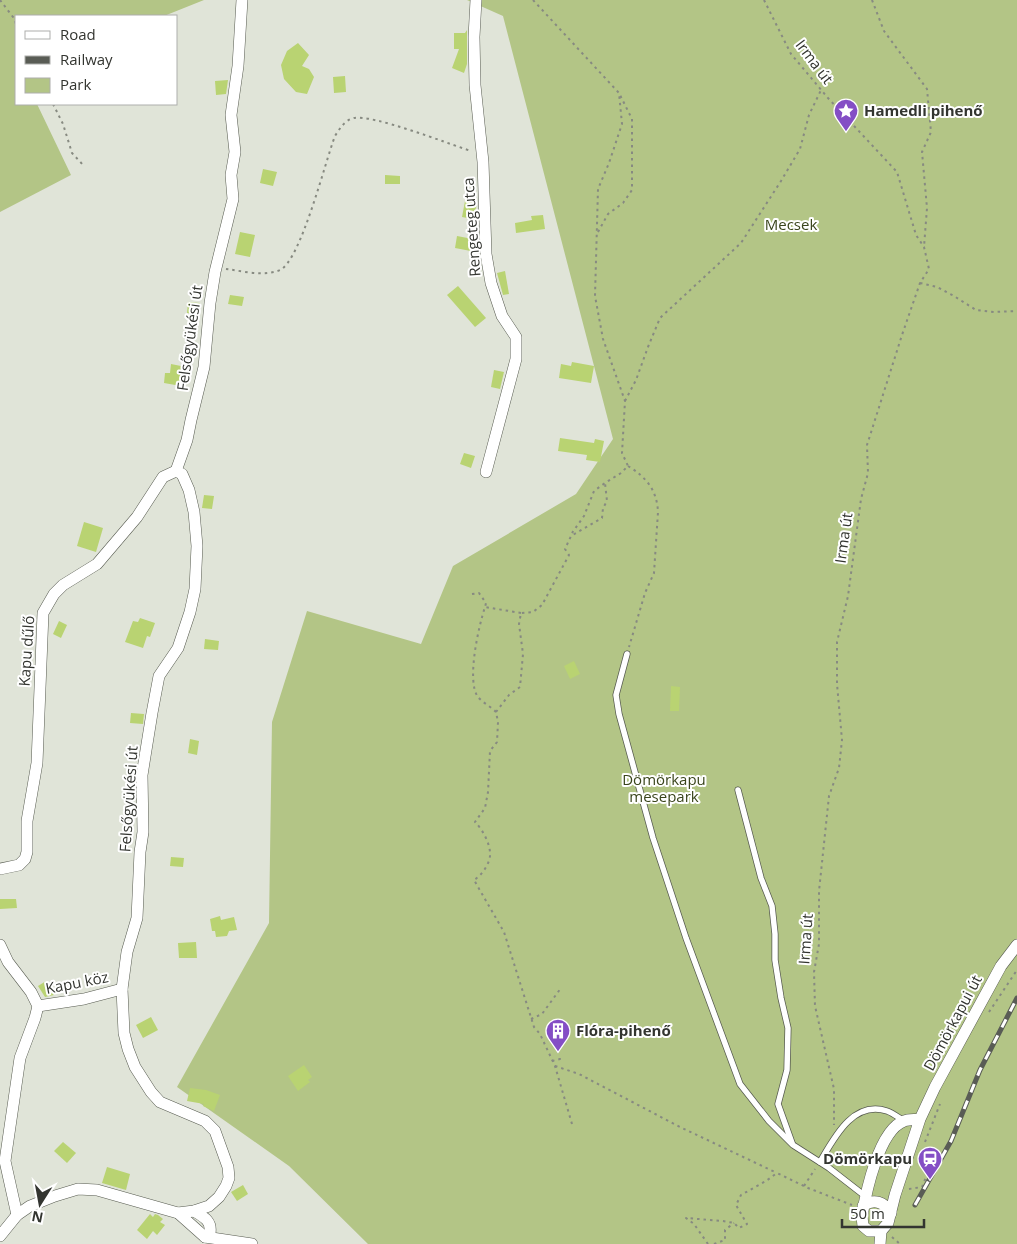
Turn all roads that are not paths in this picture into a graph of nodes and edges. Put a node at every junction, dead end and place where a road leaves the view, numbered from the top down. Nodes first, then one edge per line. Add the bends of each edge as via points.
1 (242, 0) edge
2 (476, 0) edge
3 (176, 471) junction
4 (486, 472) dead end
5 (627, 654) road end
6 (738, 790) dead end
7 (0, 869) edge
8 (1017, 945) edge
9 (0, 946) edge
10 (122, 989) junction
11 (38, 1006) junction
12 (920, 1119) junction
13 (904, 1121) junction
14 (793, 1145) junction
15 (820, 1162) junction
16 (861, 1203) junction
17 (194, 1211) junction
18 (178, 1213) junction
19 (891, 1213) junction
20 (17, 1214) junction
21 (885, 1234) junction
22 (0, 1236) edge
23 (205, 1237) junction
24 (252, 1244) edge
25 (880, 1244) edge

1 - 3 street, Felsőgyükési út via 231,116 236,152 232,199 210,303 204,367 188,440
2 - 4 street, Rengeteg utca via 475,85 482,154 486,254 502,316 516,337 516,359
3 - 7 street, Kapu dűlő via 162,477 137,517 97,564 63,585 43,613 37,763 27,821 27,852 19,865
3 - 10 street, Felsőgyükési út via 182,474 194,512 197,546 195,589 178,648 159,676 152,713 142,775 143,832 137,918 126,952
5 - 14 lane via 616,695 619,714 653,838 686,938 740,1084
6 - 14 lane via 761,878 772,906 775,960 788,1028 787,1070 778,1104
8 - 12 street, Dömörkapui út via 1001,966
9 - 11 street
10 - 11 street, Kapu köz via 84,1000
10 - 17 street, Felsőgyükési út via 124,1033 135,1067 160,1102 205,1121 215,1130 223,1149 229,1178 226,1186 209,1206
11 - 20 street via 20,1058 5,1160
12 - 13 street
12 - 19 street, Dömörkapui út
13 - 15 lane via 887,1111 868,1109 855,1114 834,1138
13 - 16 street via 888,1136 878,1152
14 - 15 lane
15 - 16 lane
16 - 19 street via 879,1202
16 - 21 street via 863,1226 869,1231
17 - 18 street, Felsőgyükési út
17 - 23 street via 210,1223 210,1233
18 - 20 street via 97,1190 78,1189
18 - 23 street
19 - 21 street, Dömörkapui út
20 - 22 street
21 - 25 street
23 - 24 street

